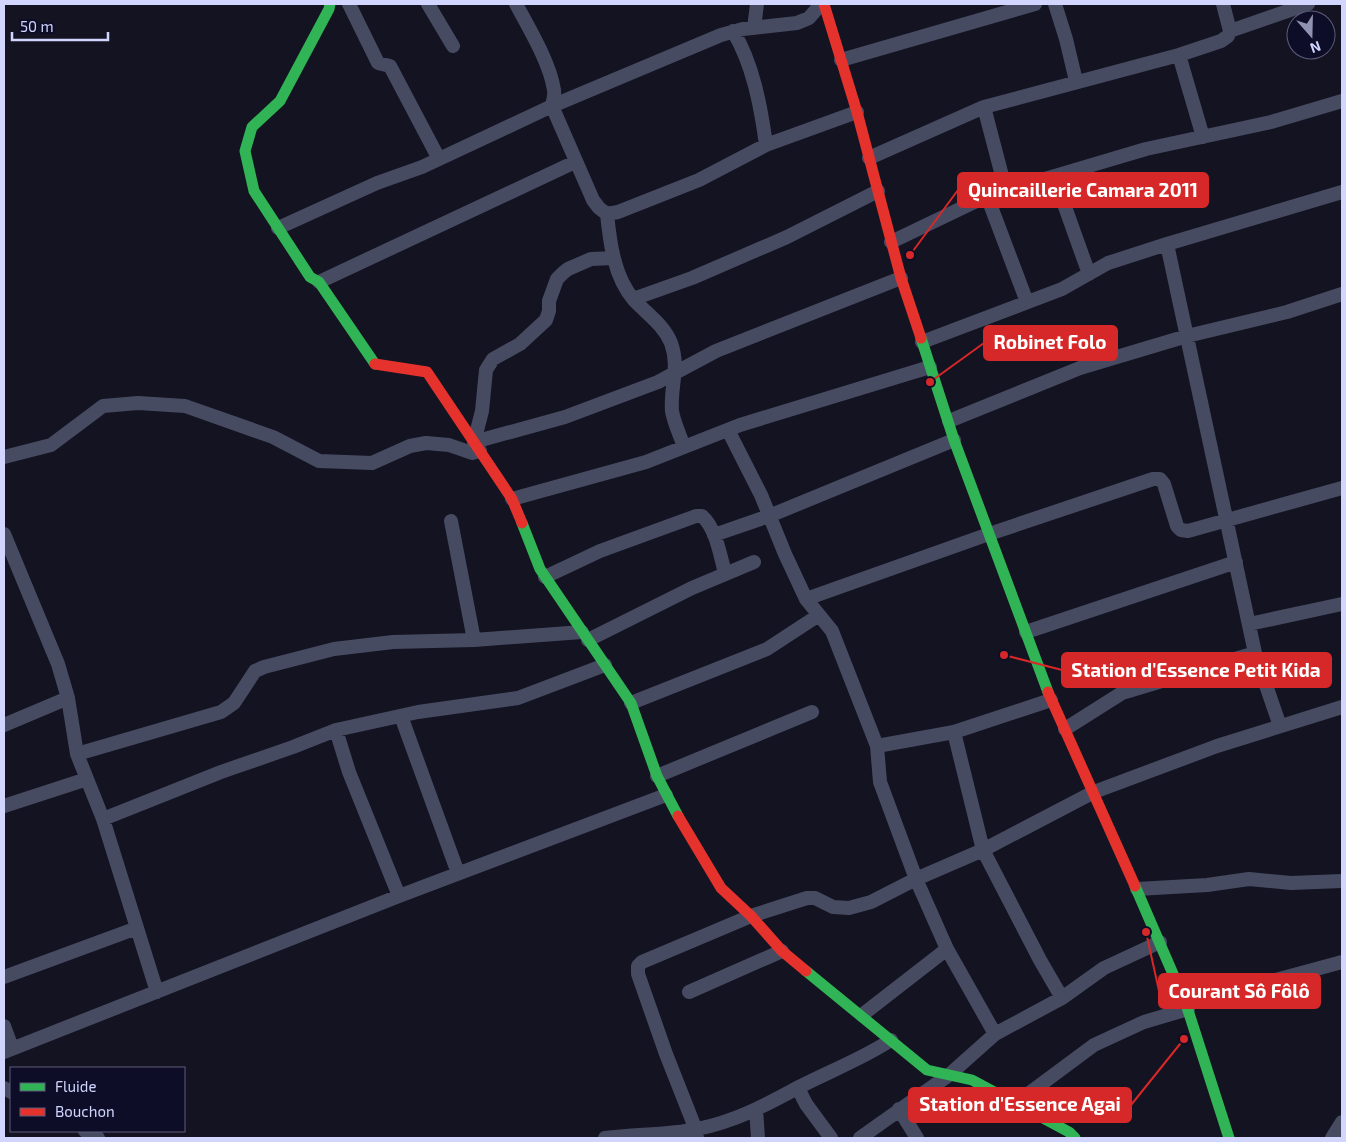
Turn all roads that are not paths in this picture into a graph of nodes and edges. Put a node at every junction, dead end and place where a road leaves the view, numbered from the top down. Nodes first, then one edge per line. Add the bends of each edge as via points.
1 (350, 4) edge
2 (428, 4) edge
3 (516, 4) edge
4 (757, 4) edge
5 (823, 4) edge
6 (1035, 4) edge
7 (1055, 4) edge
8 (1223, 4) edge
9 (1308, 4) edge
10 (329, 6) edge
11 (754, 28) junction
12 (733, 31) junction
13 (1230, 31) junction
14 (453, 46) dead end
15 (1179, 55) junction
16 (841, 60) junction
17 (1076, 81) junction
18 (1342, 101) edge
19 (552, 106) junction
20 (984, 107) junction
21 (857, 112) junction
22 (1203, 137) junction
23 (766, 145) junction
24 (869, 158) junction
25 (439, 159) junction
26 (575, 162) junction
27 (1054, 176) junction
28 (878, 191) junction
29 (1006, 191) junction
30 (1342, 192) edge
31 (987, 196) junction
32 (608, 214) junction
33 (278, 228) junction
34 (891, 242) junction
35 (1167, 244) junction
36 (614, 258) junction
37 (1089, 274) junction
38 (901, 278) junction
39 (319, 282) junction
40 (1342, 294) edge
41 (633, 299) junction
42 (1027, 302) junction
43 (1187, 336) junction
44 (922, 342) junction
45 (930, 367) junction
46 (675, 373) junction
47 (948, 420) junction
48 (728, 430) junction
49 (954, 440) junction
50 (477, 447) junction
51 (684, 447) junction
52 (4, 457) edge
53 (1342, 488) edge
54 (512, 499) junction
55 (769, 516) junction
56 (1227, 519) junction
57 (451, 521) dead end
58 (4, 534) edge
59 (989, 534) junction
60 (714, 535) junction
61 (754, 562) dead end
62 (1236, 562) junction
63 (725, 573) junction
64 (545, 577) junction
65 (806, 599) junction
66 (1342, 604) edge
67 (819, 615) junction
68 (1249, 624) junction
69 (1026, 632) junction
70 (585, 636) junction
71 (474, 640) junction
72 (1255, 652) junction
73 (605, 665) junction
74 (68, 698) junction
75 (1051, 700) junction
76 (631, 703) junction
77 (1342, 707) edge
78 (812, 712) dead end
79 (401, 716) junction
80 (4, 725) edge
81 (1280, 726) junction
82 (1065, 729) junction
83 (336, 730) junction
84 (954, 732) junction
85 (877, 746) junction
86 (77, 754) junction
87 (657, 776) junction
88 (87, 779) junction
89 (1094, 792) junction
90 (666, 796) junction
91 (4, 806) edge
92 (103, 819) junction
93 (983, 850) junction
94 (458, 874) junction
95 (916, 879) junction
96 (1342, 881) edge
97 (1137, 889) junction
98 (399, 896) junction
99 (751, 916) junction
100 (137, 928) junction
101 (1160, 942) junction
102 (946, 949) junction
103 (782, 950) junction
104 (1342, 962) edge
105 (4, 977) edge
106 (156, 992) junction
107 (689, 992) dead end
108 (1062, 998) junction
109 (1187, 1006) junction
110 (862, 1015) junction
111 (4, 1026) edge
112 (995, 1034) junction
113 (891, 1040) junction
114 (8, 1050) edge
115 (949, 1075) junction
116 (798, 1088) junction
117 (1016, 1103) junction
118 (756, 1109) junction
119 (899, 1109) junction
120 (1342, 1122) edge
121 (87, 1132) edge
122 (696, 1134) edge
123 (98, 1138) edge
124 (605, 1138) edge
125 (758, 1138) edge
126 (831, 1138) edge
127 (860, 1138) edge
128 (916, 1138) edge
129 (1075, 1138) edge
130 (1229, 1138) edge
131 (1332, 1138) edge

1 - 10 street
1 - 25 street via 378,63 390,66
2 - 14 street
3 - 19 street via 550,74 554,92
4 - 11 street
5 - 11 street via 809,18 797,23
5 - 16 street
6 - 16 street
7 - 17 street
8 - 13 street
9 - 13 street
10 - 33 street via 280,101 252,127 246,151 254,191
11 - 12 street
12 - 19 street
12 - 23 street via 751,75
13 - 15 street via 1222,41
15 - 17 street
15 - 22 street
16 - 21 street
17 - 20 street
18 - 22 street via 1271,122
19 - 25 street
19 - 26 street
20 - 24 street
20 - 29 street
21 - 23 street
21 - 24 street
22 - 27 street via 1146,149
23 - 32 street via 699,180
24 - 28 street
25 - 33 street
26 - 32 street via 598,208
26 - 39 street
27 - 29 street
27 - 37 street
28 - 34 street
28 - 41 street via 787,237 692,278
29 - 31 street
30 - 35 street
31 - 34 street
31 - 42 street
32 - 36 street
33 - 39 street via 310,277
34 - 38 street
35 - 37 street via 1108,263
35 - 43 street
36 - 41 street
36 - 50 street via 592,259 563,273 557,279 549,301 546,320 520,344 493,359 486,370
37 - 42 street via 1062,289
38 - 44 street
38 - 46 street via 716,352
39 - 50 street via 375,364 427,372
40 - 43 street via 1287,312
41 - 46 street via 662,328 670,341 676,358
42 - 44 street
43 - 47 street via 1080,368
43 - 56 street
44 - 45 street
45 - 47 street
45 - 48 street
46 - 50 street via 565,417
46 - 51 street via 672,412
47 - 49 street
48 - 51 street
48 - 55 street
49 - 55 street
49 - 59 street
50 - 52 street via 472,453 449,445 426,443 372,462 319,461 273,437 185,406 138,403 104,406 51,445
50 - 54 street
51 - 54 street via 646,462
53 - 56 street
54 - 64 street
55 - 60 street
55 - 65 street
56 - 59 street via 1188,531 1181,530 1164,484 1160,479 1153,479
56 - 62 street
57 - 71 street
58 - 74 street via 58,664
59 - 65 street
59 - 69 street
60 - 63 street
60 - 64 street via 706,519 696,516 600,551
61 - 63 street
62 - 68 street
62 - 69 street
63 - 70 street
64 - 70 street
65 - 67 street
66 - 68 street
67 - 76 street via 767,648
67 - 85 street via 832,631
68 - 72 street
69 - 75 street
70 - 71 street
70 - 73 street
71 - 86 street via 393,642 334,649 264,667 255,671 234,703 221,712
72 - 81 street
72 - 82 street via 1122,693
73 - 76 street
73 - 79 street via 518,698
74 - 80 street
74 - 86 street
75 - 82 street
75 - 84 street
76 - 87 street
77 - 81 street
78 - 87 street
79 - 83 street
79 - 94 street
81 - 89 street
82 - 89 street
83 - 92 street
83 - 98 street via 349,772
84 - 85 street
84 - 93 street
85 - 95 street via 880,782
86 - 88 street
87 - 90 street
88 - 91 street
88 - 92 street
89 - 93 street
89 - 97 street
90 - 94 street
90 - 99 street via 721,888
92 - 100 street
93 - 95 street
93 - 108 street
94 - 98 street
95 - 99 street via 871,902 849,908 833,907 815,898 807,898
95 - 102 street
96 - 97 street via 1291,883 1249,879 1207,886
97 - 101 street
98 - 106 street
99 - 103 street
99 - 122 street via 638,966 638,974
100 - 105 street
100 - 106 street
101 - 108 street via 1104,968
101 - 109 street
102 - 110 street
102 - 112 street
103 - 107 street
103 - 110 street
104 - 109 street
106 - 114 street
108 - 112 street
109 - 117 street via 1094,1044
109 - 130 street
110 - 113 street
111 - 114 street
112 - 115 street
113 - 115 street via 928,1070
113 - 116 street via 868,1055
115 - 117 street via 972,1080
115 - 119 street
116 - 118 street
116 - 126 street
117 - 129 street
118 - 122 street
118 - 125 street
119 - 127 street
119 - 128 street
120 - 131 street
121 - 123 street
122 - 124 street

